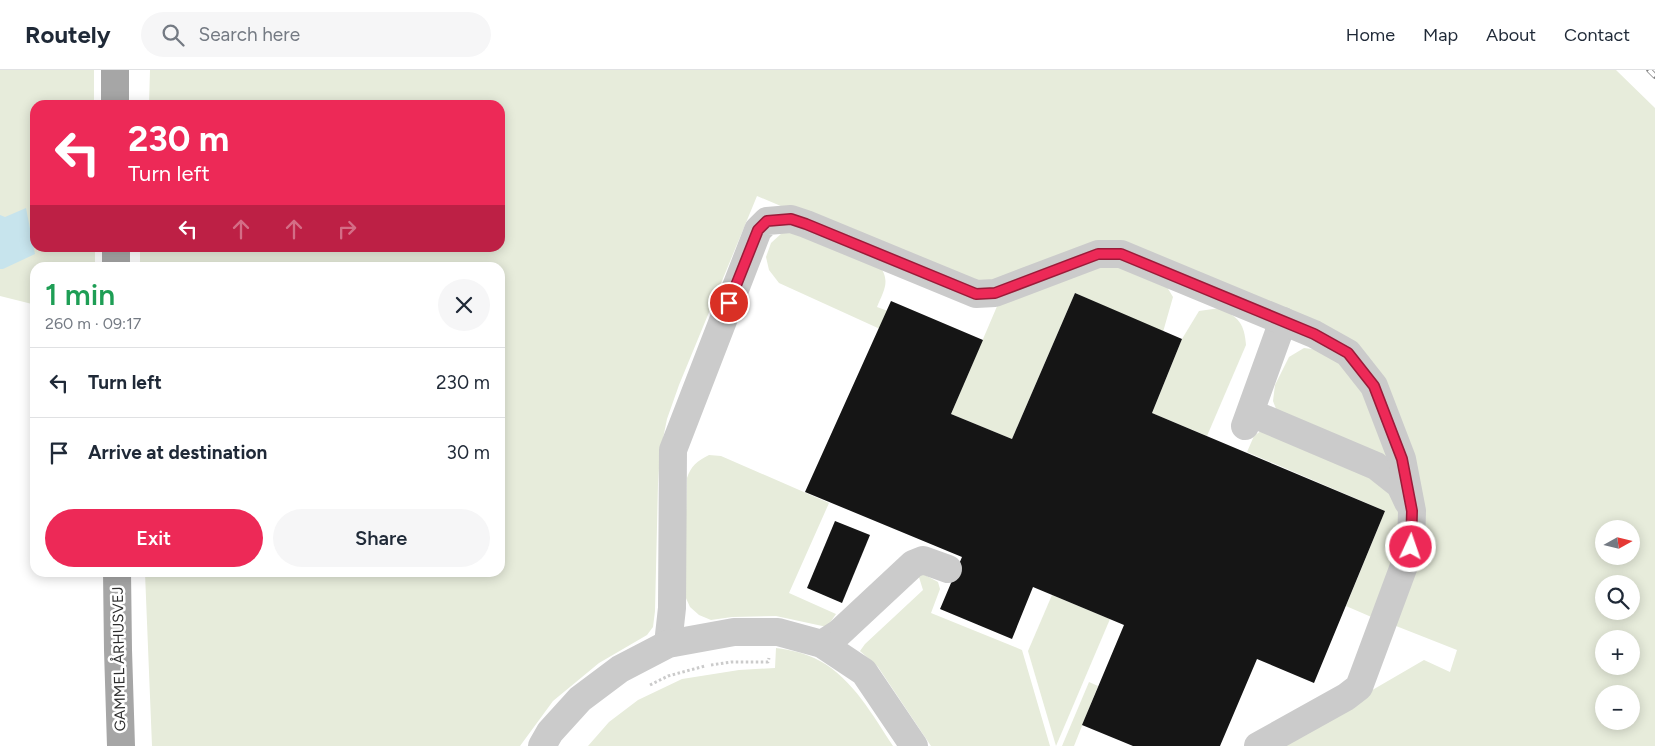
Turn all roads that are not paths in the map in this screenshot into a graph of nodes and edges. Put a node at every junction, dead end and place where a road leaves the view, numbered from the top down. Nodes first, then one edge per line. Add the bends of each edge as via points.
1 (115, 70) edge
2 (115, 100) edge
3 (1283, 321) junction
4 (1412, 511) junction
5 (948, 569) dead end
6 (117, 577) edge
7 (668, 644) junction
8 (822, 644) junction
9 (121, 746) edge
10 (542, 746) edge
11 (914, 746) edge
12 (1258, 746) edge

1 - 2 main road
3 - 4 lane via 1348,353 1374,386 1402,459
3 - 4 lane via 1248,419 1376,466 1400,485
3 - 7 lane via 1121,254 1098,254 995,293 976,294 806,224 791,219 767,221 758,230 673,450 672,608
4 - 12 lane via 1411,547 1359,687
5 - 8 lane via 923,560 913,564 839,633
6 - 9 main road, GAMMEL ÅRHUSVEJ
7 - 8 lane via 734,632 778,632
7 - 10 lane via 620,669 580,699 550,732
8 - 11 lane via 864,672

